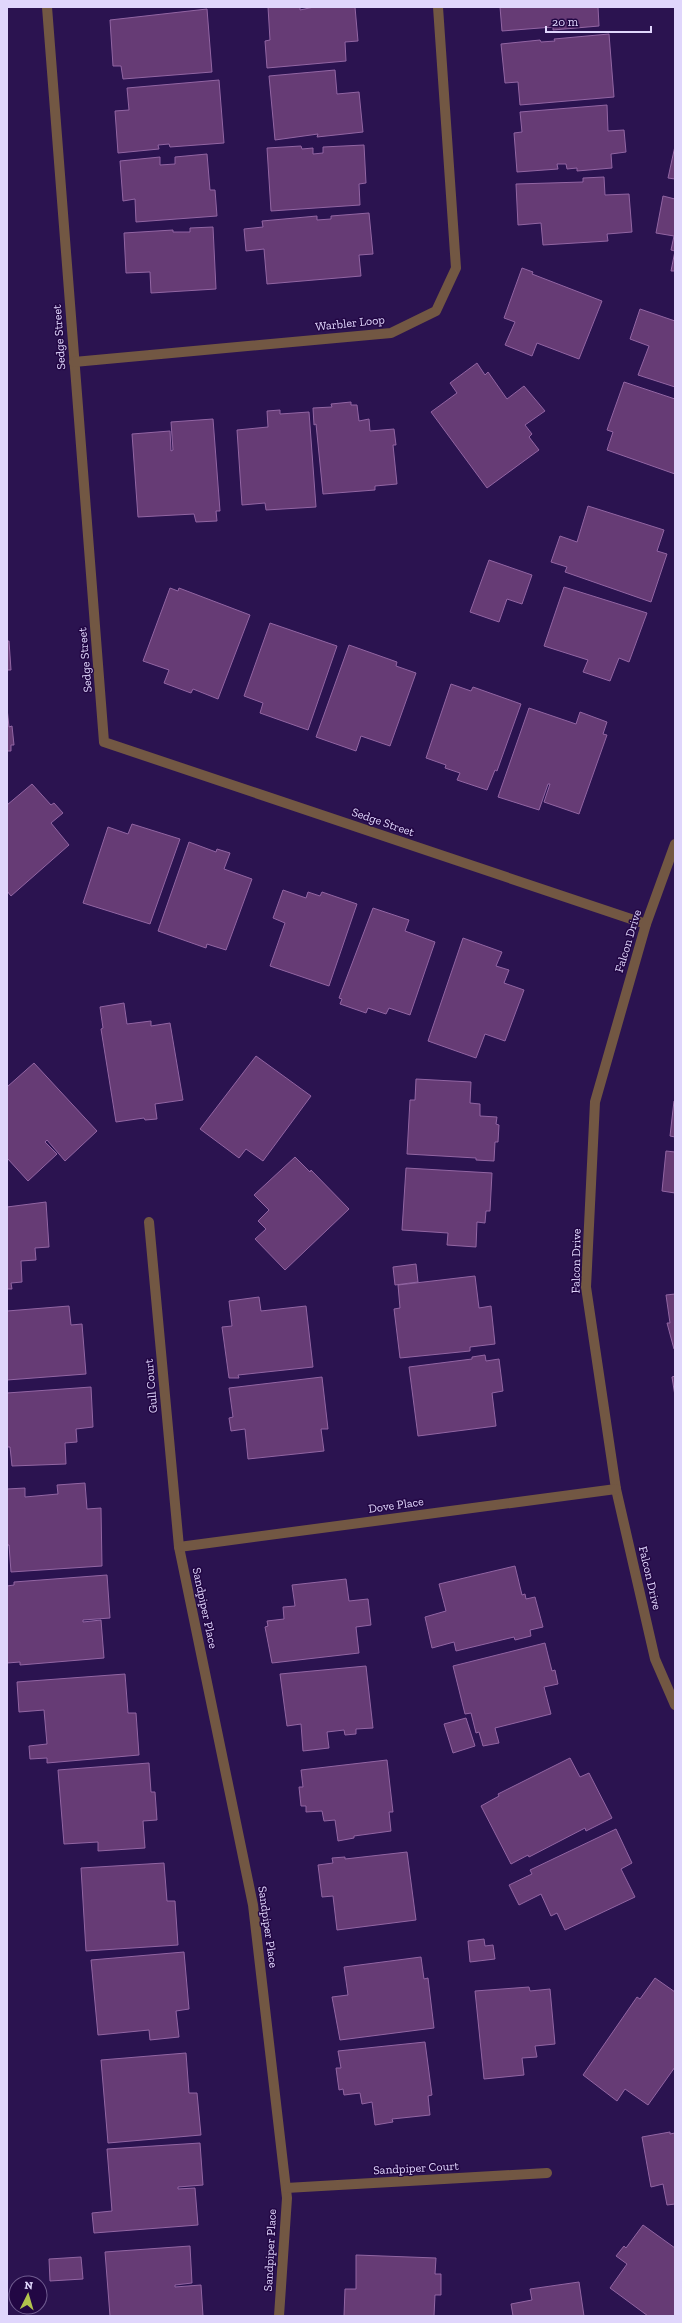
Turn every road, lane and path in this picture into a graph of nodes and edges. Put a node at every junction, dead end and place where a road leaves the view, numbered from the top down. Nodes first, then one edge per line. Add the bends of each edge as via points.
1 (47, 7) edge
2 (438, 7) edge
3 (74, 362) junction
4 (675, 844) edge
5 (646, 924) junction
6 (149, 1222) dead end
7 (616, 1489) junction
8 (179, 1547) junction
9 (675, 1706) edge
10 (547, 2173) dead end
11 (286, 2188) junction
12 (280, 2316) edge

1 - 3 street, Sedge Street
2 - 3 street, Warbler Loop via 456,268 436,311 391,333
3 - 5 street, Sedge Street via 104,742
4 - 5 street, Falcon Drive
5 - 7 street, Falcon Drive via 595,1102 586,1287
6 - 8 street, Gull Court
7 - 8 street, Dove Place
7 - 9 street, Falcon Drive via 655,1659
8 - 11 street, Sandpiper Place via 253,1905
10 - 11 street, Sandpiper Court
11 - 12 street, Sandpiper Place

